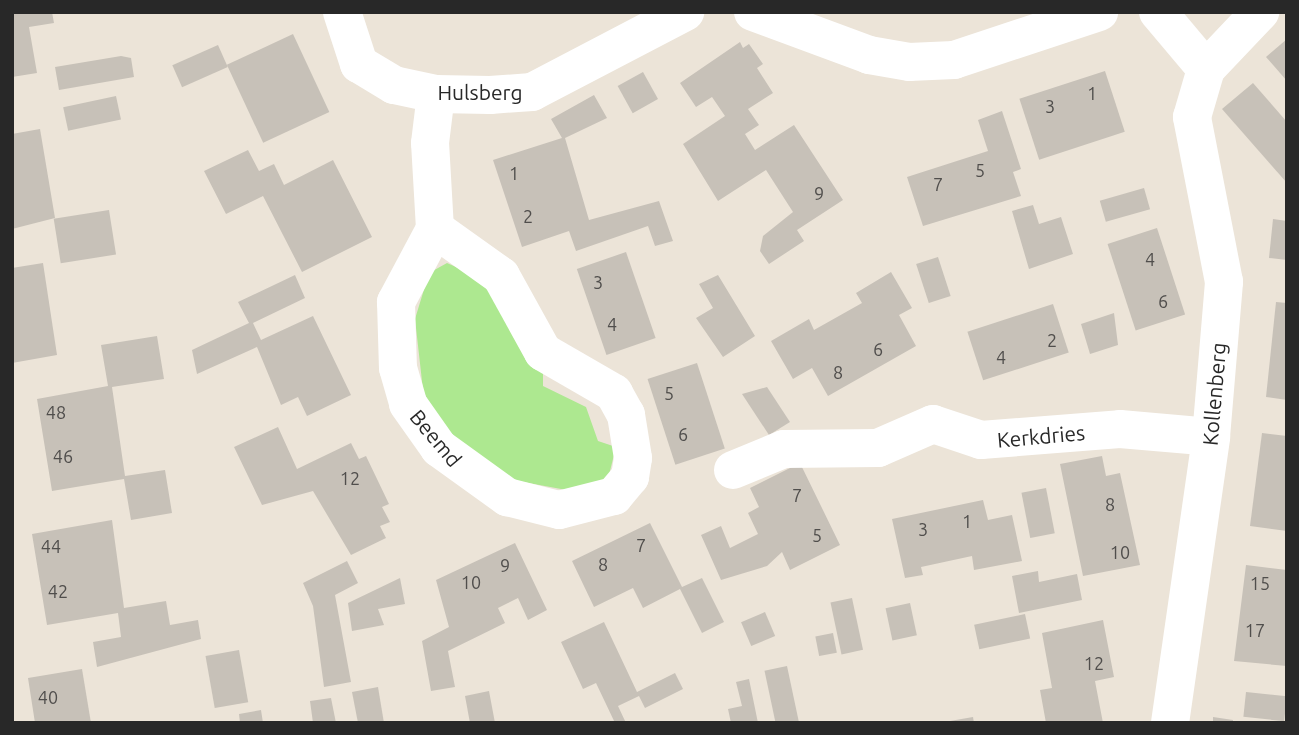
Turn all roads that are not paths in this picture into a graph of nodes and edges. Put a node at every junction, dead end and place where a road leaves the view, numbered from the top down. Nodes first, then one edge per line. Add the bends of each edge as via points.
1 (342, 12) edge
2 (685, 12) edge
3 (753, 12) edge
4 (1098, 12) edge
5 (1158, 12) edge
6 (1260, 12) edge
7 (1206, 69) junction
8 (436, 94) junction
9 (435, 229) junction
10 (1211, 436) junction
11 (733, 470) dead end
12 (1170, 723) edge

1 - 8 street, Hulsberg via 359,64 394,85
2 - 8 street, Hulsberg via 532,92
3 - 4 street via 869,55 909,62 954,60
5 - 7 street
6 - 7 street, Kollenberg
7 - 10 street, Kollenberg via 1192,117 1224,282
8 - 9 street via 430,143
9 - 9 street, Beemd via 396,302 398,368 408,404 439,448 507,497 559,510 614,496 630,477 633,458 626,415 614,393 543,352 501,276
10 - 11 street, Kerkdries via 1120,429 981,440 933,424 878,448 784,449
10 - 12 street, Kollenberg

